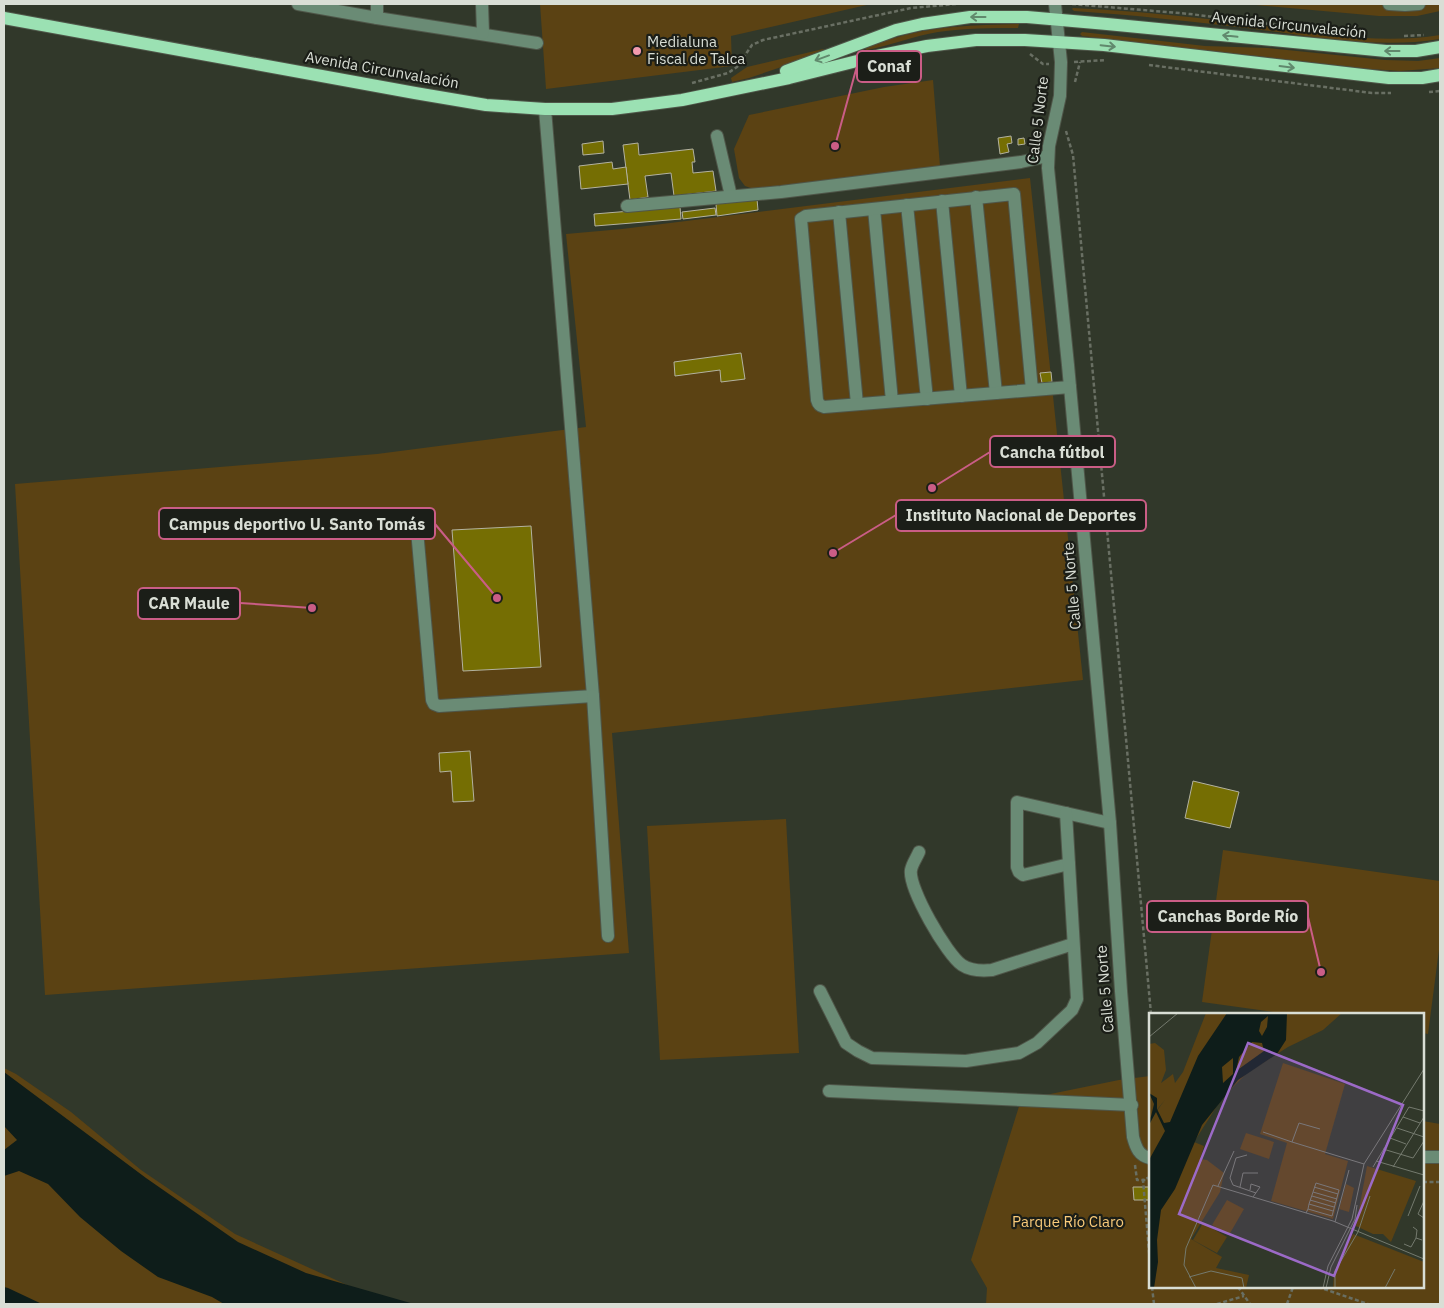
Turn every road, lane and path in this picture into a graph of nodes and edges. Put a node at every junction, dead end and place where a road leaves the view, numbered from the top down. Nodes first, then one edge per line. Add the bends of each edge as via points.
1 (298, 4) edge
2 (377, 4) edge
3 (482, 4) edge
4 (956, 4) edge
5 (1055, 4) edge
6 (1072, 4) edge
7 (1389, 4) edge
8 (1419, 4) edge
9 (4, 18) edge
10 (378, 18) junction
11 (1057, 20) junction
12 (1303, 28) dead end
13 (483, 33) junction
14 (1430, 34) dead end
15 (1398, 37) dead end
16 (1025, 40) junction
17 (1060, 42) junction
18 (537, 43) dead end
19 (1440, 47) edge
20 (1115, 61) dead end
21 (1061, 62) junction
22 (1080, 62) junction
23 (1144, 64) dead end
24 (1440, 75) edge
25 (756, 84) junction
26 (684, 85) dead end
27 (1073, 90) dead end
28 (1440, 91) edge
29 (1424, 92) dead end
30 (1397, 93) dead end
31 (545, 109) junction
32 (1065, 126) dead end
33 (717, 136) dead end
34 (1048, 156) junction
35 (730, 196) junction
36 (976, 197) junction
37 (942, 201) junction
38 (907, 205) junction
39 (627, 206) dead end
40 (874, 209) junction
41 (838, 212) junction
42 (1070, 387) junction
43 (1032, 390) junction
44 (996, 393) junction
45 (961, 396) junction
46 (927, 399) junction
47 (892, 401) junction
48 (857, 404) junction
49 (417, 530) dead end
50 (593, 696) junction
51 (1066, 813) junction
52 (1110, 823) junction
53 (919, 852) dead end
54 (1068, 864) junction
55 (608, 936) dead end
56 (1074, 944) junction
57 (820, 990) dead end
58 (1150, 1013) edge
59 (830, 1091) dead end
60 (1132, 1105) junction
61 (1424, 1157) edge
62 (1440, 1157) edge
63 (1149, 1158) edge
64 (1149, 1177) edge
65 (1424, 1182) edge
66 (1440, 1182) edge
67 (1149, 1229) edge
68 (1152, 1288) edge
69 (1239, 1288) edge
70 (1294, 1288) edge
71 (1321, 1288) edge
72 (1244, 1296) junction
73 (1154, 1304) edge
74 (1217, 1304) edge
75 (1250, 1304) edge
76 (1287, 1304) edge
77 (1368, 1304) edge

1 - 10 street
2 - 10 street
3 - 13 street
4 - 26 path via 911,8 763,40 752,45 728,74
5 - 11 street, Calle 5 Norte
6 - 12 path
7 - 8 street
9 - 31 main road, Avenida Circunvalación via 486,105
10 - 13 street
11 - 17 street, Calle 5 Norte
19 -> 11 main road, Avenida Circunvalación via 1386,51
11 -> 25 main road, Avenida Circunvalación via 970,17 922,24 896,30
13 - 18 street
14 - 15 path
16 - 17 main road, Avenida Circunvalación
16 - 21 path via 1025,50 1043,64
16 - 25 main road, Avenida Circunvalación via 976,40 927,46
17 - 21 street, Calle 5 Norte
17 -> 24 main road, Avenida Circunvalación via 1388,78
20 - 22 path
21 - 22 path
21 - 34 street, Calle 5 Norte via 1060,96
22 - 27 path
23 - 30 path via 1372,93
25 - 31 main road, Avenida Circunvalación via 648,106
28 - 29 path
31 - 50 street
32 - 58 path via 1073,155
33 - 35 street
34 - 35 street via 982,167
34 - 42 street, Calle 5 Norte
35 - 39 street
36 - 37 street
36 - 43 street via 1014,196
36 - 44 street
37 - 38 street
37 - 45 street
38 - 40 street
38 - 46 street
40 - 41 street
40 - 47 street
41 - 48 street
41 - 48 street via 806,216 801,222 817,400 824,407
42 - 43 street
42 - 52 street, Calle 5 Norte
43 - 44 street
44 - 45 street
45 - 46 street
46 - 47 street
47 - 48 street
49 - 50 street via 434,704
50 - 55 street
51 - 52 street
51 - 54 street
51 - 54 street via 1017,802 1017,867 1023,876
52 - 60 street, Calle 5 Norte
53 - 56 street via 911,870 914,886 931,924 962,965 970,969 992,970
54 - 56 street
56 - 57 street via 1077,999 1072,1010 1038,1043 1019,1053 966,1061 872,1058 846,1042
59 - 60 street
60 - 63 street, Calle 5 Norte via 1136,1149
61 - 62 street
64 - 67 path via 1143,1180
65 - 66 path
68 - 73 path
69 - 72 path
70 - 76 path
71 - 77 path
72 - 74 path
72 - 75 path

